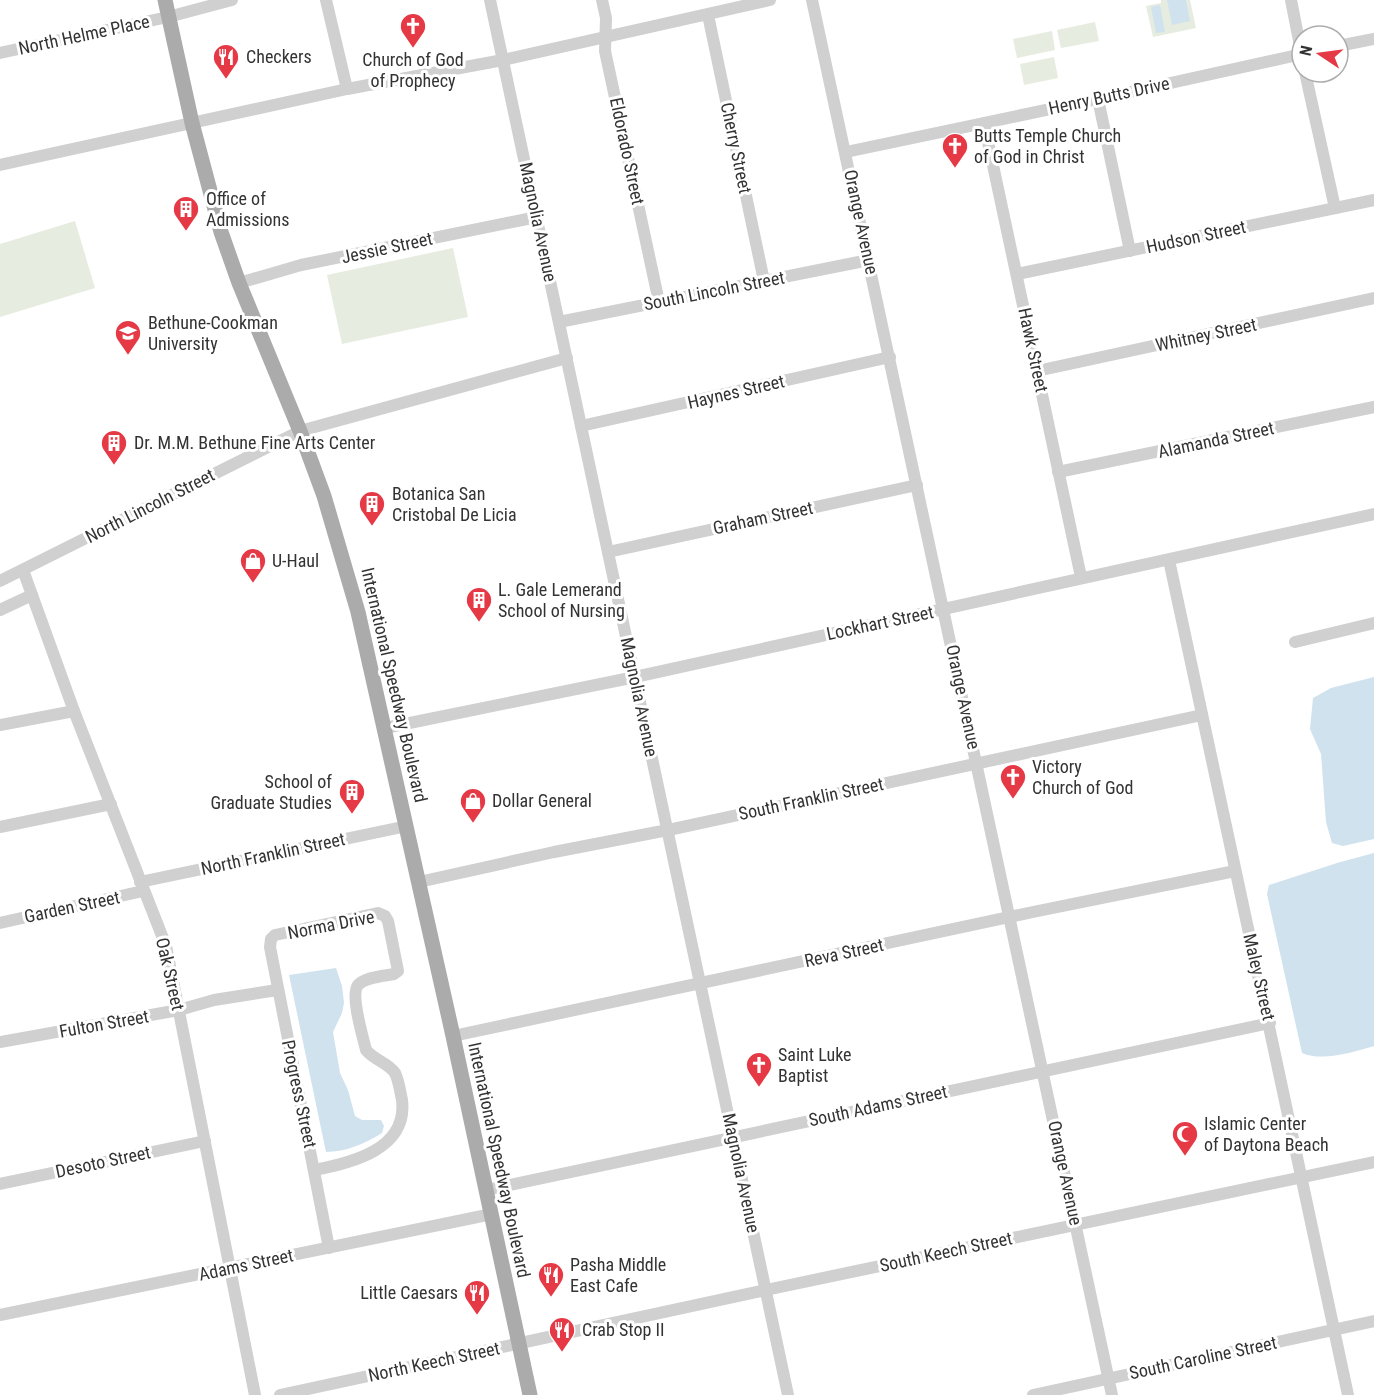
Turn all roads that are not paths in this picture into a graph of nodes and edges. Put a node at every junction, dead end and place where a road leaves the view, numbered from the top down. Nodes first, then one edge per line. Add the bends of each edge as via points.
1 (165, 0) edge
2 (232, 0) edge
3 (326, 0) edge
4 (490, 0) edge
5 (602, 0) edge
6 (770, 0) edge
7 (812, 0) edge
8 (1291, 0) edge
9 (708, 15) junction
10 (168, 17) junction
11 (1296, 24) edge
12 (606, 37) junction
13 (1374, 39) edge
14 (1350, 44) edge
15 (0, 53) edge
16 (1290, 57) edge
17 (503, 60) junction
18 (1308, 84) edge
19 (347, 89) junction
20 (1098, 99) junction
21 (192, 123) junction
22 (984, 123) junction
23 (846, 152) junction
24 (0, 165) edge
25 (1374, 200) edge
26 (1335, 208) junction
27 (537, 217) junction
28 (1130, 251) junction
29 (869, 260) junction
30 (1017, 274) junction
31 (764, 281) junction
32 (239, 283) junction
33 (1374, 298) edge
34 (659, 302) junction
35 (559, 322) junction
36 (567, 357) junction
37 (890, 357) junction
38 (1037, 371) junction
39 (1374, 407) edge
40 (581, 426) junction
41 (300, 431) junction
42 (1058, 472) junction
43 (917, 485) junction
44 (1374, 514) edge
45 (608, 552) junction
46 (1169, 560) junction
47 (23, 570) junction
48 (1081, 577) junction
49 (0, 581) edge
50 (32, 595) junction
51 (944, 609) junction
52 (0, 610) edge
53 (1374, 623) edge
54 (1296, 642) dead end
55 (635, 677) junction
56 (74, 711) junction
57 (1202, 715) junction
58 (0, 725) edge
59 (385, 728) junction
60 (977, 764) junction
61 (111, 804) junction
62 (0, 826) edge
63 (407, 826) junction
64 (668, 830) junction
65 (1235, 872) junction
66 (419, 882) junction
67 (142, 887) junction
68 (1010, 917) junction
69 (0, 922) edge
70 (271, 939) joint
71 (701, 984) junction
72 (278, 990) junction
73 (179, 1010) junction
74 (1270, 1023) junction
75 (453, 1036) junction
76 (0, 1042) edge
77 (1043, 1071) junction
78 (733, 1137) junction
79 (205, 1141) junction
80 (1374, 1162) edge
81 (314, 1170) junction
82 (1303, 1178) junction
83 (0, 1184) edge
84 (486, 1190) junction
85 (492, 1214) junction
86 (1076, 1225) junction
87 (329, 1248) junction
88 (229, 1269) junction
89 (766, 1290) junction
90 (0, 1315) edge
91 (1374, 1321) edge
92 (1334, 1330) junction
93 (519, 1344) junction
94 (1109, 1379) junction
95 (255, 1395) edge
96 (280, 1395) edge
97 (530, 1395) edge
98 (788, 1395) edge
99 (1033, 1395) edge
100 (1112, 1395) edge
101 (1348, 1395) edge

1 - 10 main road, International Speedway Boulevard
2 - 10 street, North Helme Place
3 - 19 street
4 - 17 street, Magnolia Avenue
5 - 12 street, Eldorado Street
6 - 9 street
7 - 23 street, Orange Avenue
8 - 11 street
9 - 12 street
9 - 31 street, Cherry Street
10 - 15 street, North Helme Place
10 - 21 main road, International Speedway Boulevard
12 - 17 street
12 - 34 street, Eldorado Street via 605,51
13 - 14 street
16 - 20 street, Henry Butts Drive
17 - 19 street
17 - 27 street, Magnolia Avenue
18 - 26 street
19 - 21 street
20 - 22 street, Henry Butts Drive
20 - 28 street
21 - 24 street
21 - 32 main road, International Speedway Boulevard
22 - 23 street, Henry Butts Drive
22 - 30 street, Hawk Street
23 - 29 street, Orange Avenue
25 - 26 street, Hudson Street
26 - 28 street, Hudson Street
27 - 32 street, Jessie Street via 301,265
27 - 35 street, Magnolia Avenue
28 - 30 street, Hudson Street
29 - 31 street, South Lincoln Street
29 - 37 street, Orange Avenue
30 - 38 street, Hawk Street
31 - 34 street, South Lincoln Street
32 - 41 main road, International Speedway Boulevard
33 - 38 street, Whitney Street
34 - 35 street, South Lincoln Street
35 - 36 street, Magnolia Avenue
36 - 40 street, Magnolia Avenue
36 - 41 street
37 - 40 street, Haynes Street
37 - 43 street, Orange Avenue
38 - 42 street, Hawk Street
39 - 42 street, Alamanda Street
40 - 45 street, Magnolia Avenue
41 - 47 street, North Lincoln Street
41 - 59 main road, International Speedway Boulevard via 350,580
42 - 48 street, Hawk Street
43 - 45 street, Graham Street
43 - 51 street, Orange Avenue
44 - 46 street, Lockhart Street
45 - 55 street, Magnolia Avenue
46 - 48 street, Lockhart Street
46 - 57 street, Maley Street
47 - 49 street, North Lincoln Street
47 - 50 street, Oak Street
48 - 51 street, Lockhart Street
50 - 52 street
50 - 56 street, Oak Street
51 - 55 street, Lockhart Street
51 - 60 street, Orange Avenue
53 - 54 street
55 - 59 street, Lockhart Street
55 - 64 street, Magnolia Avenue
56 - 58 street
56 - 61 street, Oak Street
57 - 60 street, South Franklin Street
57 - 65 street, Maley Street
59 - 63 main road, International Speedway Boulevard
60 - 64 street, South Franklin Street
60 - 68 street, Orange Avenue
61 - 62 street
61 - 67 street, Oak Street
63 - 66 main road, International Speedway Boulevard
63 - 67 street, North Franklin Street
64 - 66 street, South Franklin Street
64 - 71 street, Magnolia Avenue
65 - 68 street, Reva Street
65 - 74 street, Maley Street
66 - 75 main road, International Speedway Boulevard
67 - 69 street, Garden Street
67 - 73 street, Oak Street via 166,946
68 - 71 street, Reva Street
68 - 77 street, Orange Avenue
70 - 72 street, Progress Street
70 - 81 street, Norma Drive via 378,913 388,921 398,971 359,984 355,1000 366,1050 396,1076 402,1118 388,1142 371,1153 343,1165
71 - 75 street, Reva Street
71 - 78 street, Magnolia Avenue
72 - 73 street, Fulton Street
72 - 81 street, Progress Street
73 - 76 street, Fulton Street
73 - 79 street, Oak Street
74 - 77 street, South Adams Street
74 - 82 street, Maley Street
75 - 84 main road, International Speedway Boulevard
77 - 78 street, South Adams Street
77 - 86 street, Orange Avenue
78 - 84 street, South Adams Street
78 - 89 street, Magnolia Avenue
79 - 83 street, Desoto Street
79 - 88 street, Oak Street
80 - 82 street, South Keech Street
81 - 87 street, Progress Street
82 - 86 street, South Keech Street
82 - 92 street, Maley Street
84 - 85 main road, International Speedway Boulevard
85 - 87 street, Adams Street
85 - 93 main road, International Speedway Boulevard
86 - 89 street, South Keech Street
86 - 94 street, Orange Avenue
87 - 88 street, Adams Street
88 - 90 street, Adams Street
88 - 95 street, Oak Street
89 - 93 street, South Keech Street
89 - 98 street, Magnolia Avenue
91 - 92 street, South Caroline Street
92 - 94 street, South Caroline Street
92 - 101 street, Maley Street
93 - 96 street, North Keech Street
93 - 97 main road, International Speedway Boulevard
94 - 99 street, South Caroline Street
94 - 100 street, Orange Avenue

